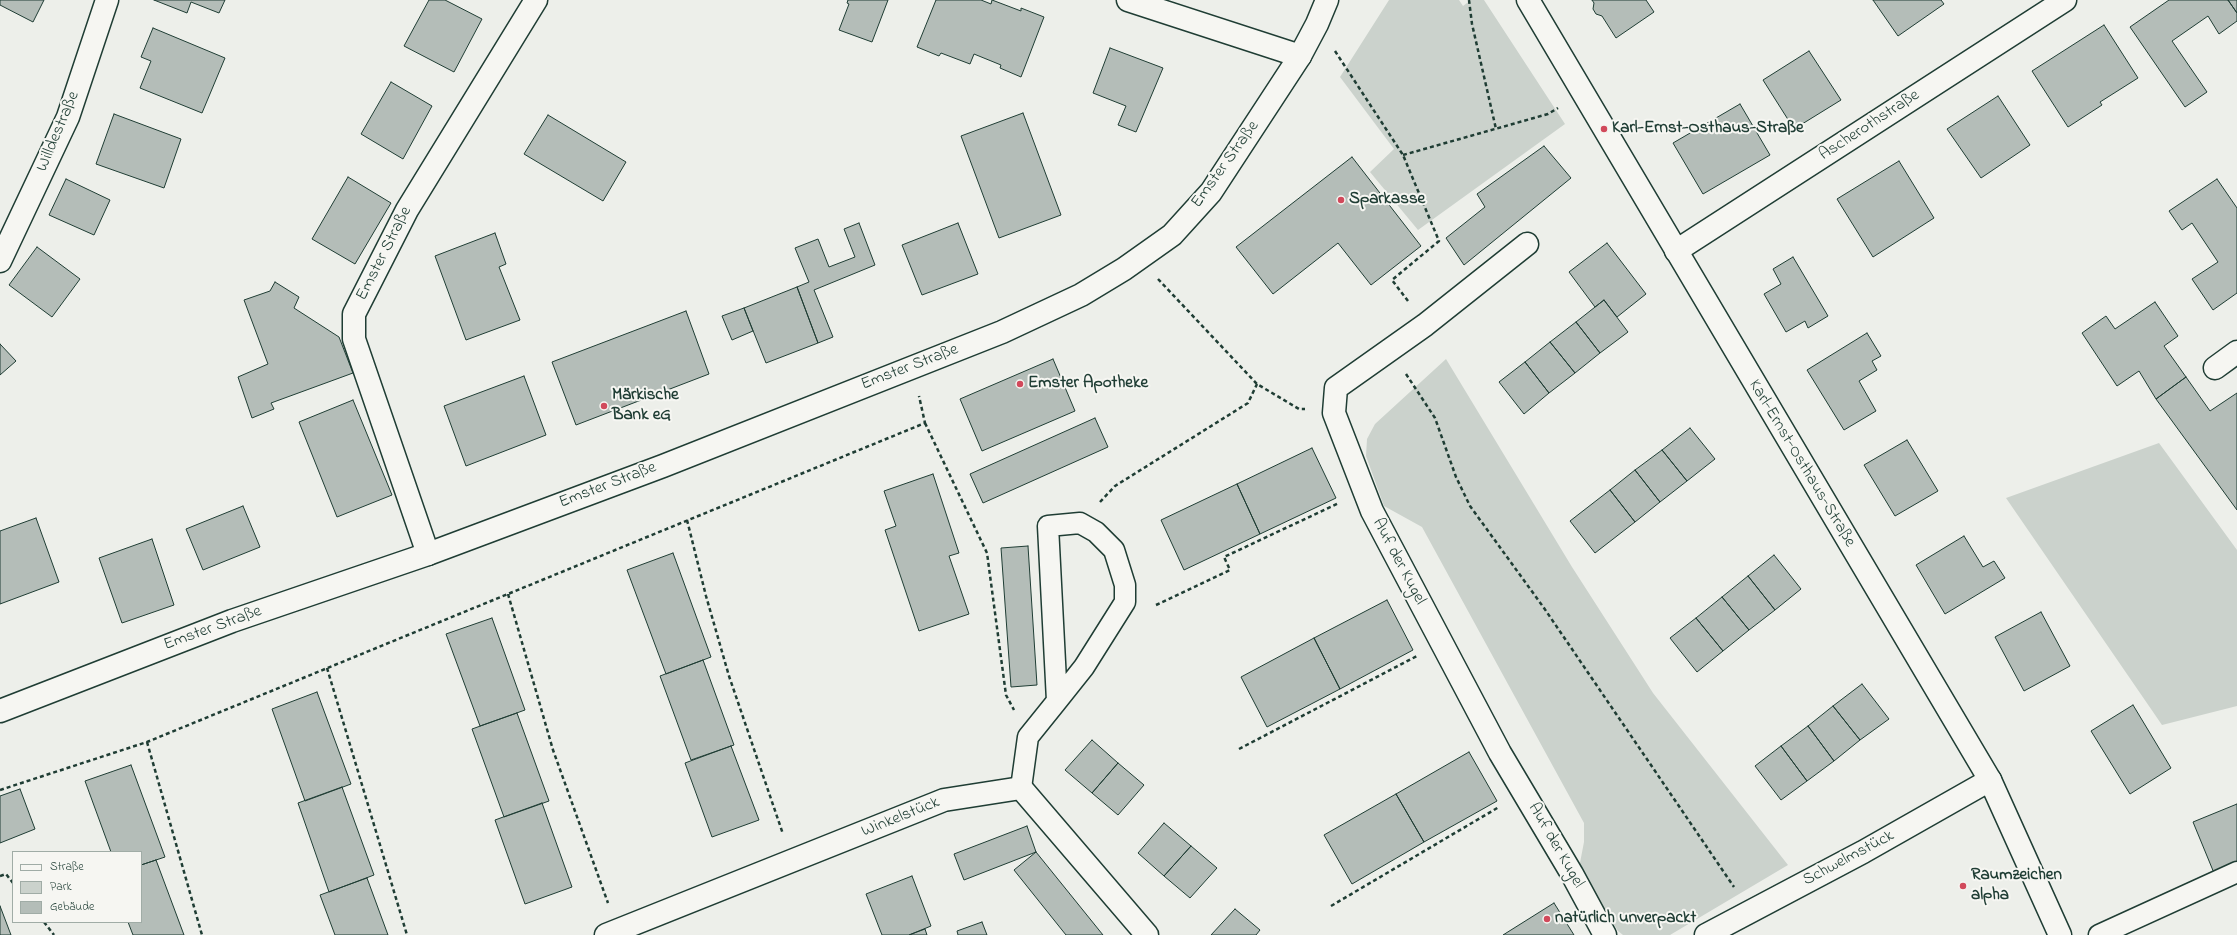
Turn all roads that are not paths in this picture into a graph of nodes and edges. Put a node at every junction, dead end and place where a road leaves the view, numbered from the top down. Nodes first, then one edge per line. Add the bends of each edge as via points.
1 (108, 0) edge
2 (536, 0) edge
3 (1128, 0) edge
4 (1327, 0) edge
5 (1528, 0) edge
6 (2065, 0) edge
7 (1300, 56) junction
8 (1527, 244) dead end
9 (1676, 251) junction
10 (0, 261) edge
11 (2237, 352) edge
12 (2215, 368) dead end
13 (428, 554) junction
14 (1057, 701) junction
15 (0, 711) edge
16 (1990, 780) junction
17 (1021, 788) junction
18 (2237, 872) edge
19 (612, 933) edge
20 (1147, 935) edge
21 (1605, 935) edge
22 (1706, 935) edge
23 (2060, 935) edge
24 (2099, 935) edge

1 - 10 street, Willdestraße via 68,117
2 - 13 street, Emster Straße via 407,210 354,314 354,339
3 - 7 street
4 - 7 street, Emster Straße
5 - 9 street, Karl-Ernst-Osthaus-Straße
6 - 9 street, Ascherothstraße
7 - 13 street, Emster Straße via 1211,192 1172,235 1080,295 1002,332 663,466
8 - 21 street, Auf der Kugel via 1425,325 1336,388 1334,413 1362,492 1441,643
9 - 16 street, Karl-Ernst-Osthaus-Straße
11 - 12 street
13 - 15 street, Emster Straße via 232,621
14 - 14 lane via 1084,668 1125,602 1125,585 1114,550 1096,532 1080,523 1048,526
14 - 17 lane via 1028,737
16 - 22 street, Schwelmstück via 1863,852
16 - 23 street, Karl-Ernst-Osthaus-Straße
17 - 19 street, Winkelstück via 944,800
17 - 20 street
18 - 24 lane

